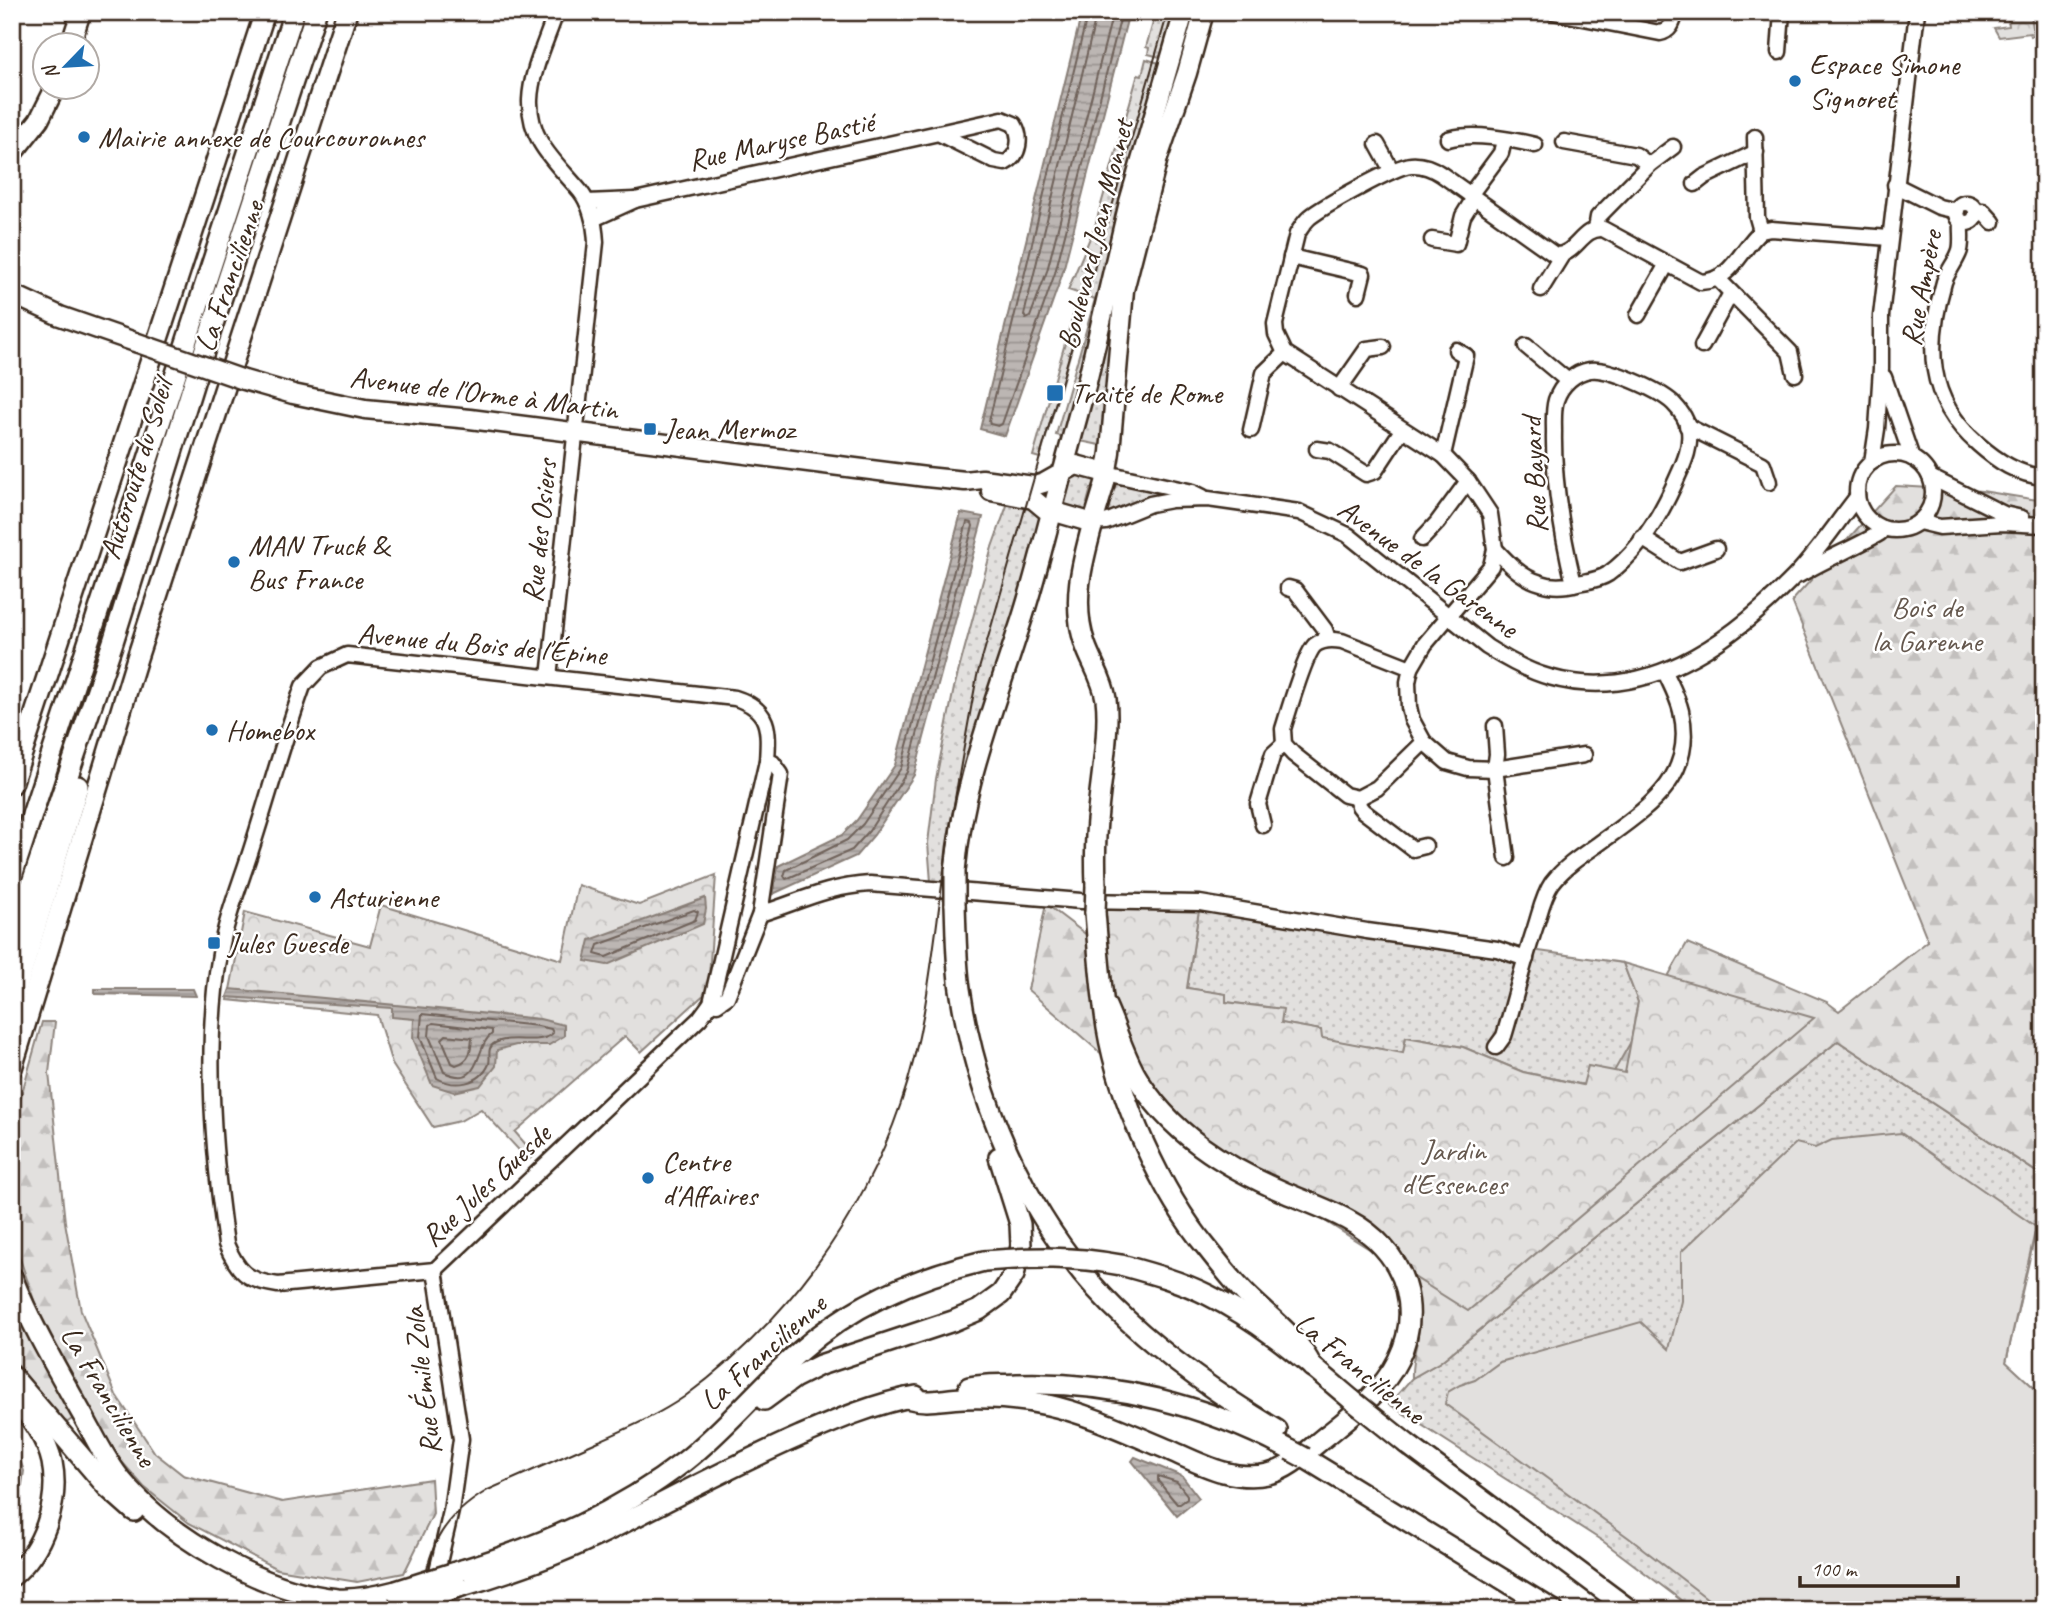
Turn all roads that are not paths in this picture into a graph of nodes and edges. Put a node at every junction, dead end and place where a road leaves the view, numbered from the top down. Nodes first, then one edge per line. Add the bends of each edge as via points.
1 (81, 12) edge
2 (265, 12) edge
3 (294, 12) edge
4 (316, 12) edge
5 (347, 12) edge
6 (555, 12) edge
7 (1184, 12) edge
8 (1204, 12) edge
9 (1553, 12) edge
10 (1676, 12) edge
11 (1782, 12) edge
12 (1917, 12) edge
13 (75, 32) edge
14 (1779, 52) dead end
15 (48, 102) edge
16 (938, 133) junction
17 (1448, 139) dead end
18 (1504, 140) junction
19 (1564, 142) dead end
20 (1377, 145) dead end
21 (1535, 145) dead end
22 (1673, 147) dead end
23 (12, 154) edge
24 (1649, 165) junction
25 (1392, 171) junction
26 (1695, 184) dead end
27 (1895, 185) junction
28 (1472, 196) junction
29 (635, 200) junction
30 (587, 202) junction
31 (1959, 216) junction
32 (593, 219) junction
33 (1993, 222) dead end
34 (1596, 229) junction
35 (1761, 231) junction
36 (1889, 238) junction
37 (1432, 240) dead end
38 (1562, 255) junction
39 (1291, 257) junction
40 (1667, 264) junction
41 (1717, 278) junction
42 (1541, 289) dead end
43 (1731, 293) junction
44 (12, 294) edge
45 (1358, 294) dead end
46 (1638, 315) dead end
47 (1384, 346) dead end
48 (1526, 346) dead end
49 (1703, 346) dead end
50 (1456, 350) dead end
51 (1285, 352) junction
52 (1881, 368) junction
53 (1795, 374) dead end
54 (1568, 381) junction
55 (1339, 389) junction
56 (1687, 426) junction
57 (1251, 430) dead end
58 (1402, 430) junction
59 (576, 434) junction
60 (1715, 441) junction
61 (1317, 449) dead end
62 (1688, 453) junction
63 (1443, 455) junction
64 (1912, 458) junction
65 (1872, 461) junction
66 (1064, 470) junction
67 (1107, 472) junction
68 (1930, 477) junction
69 (2044, 477) edge
70 (965, 481) junction
71 (1468, 481) junction
72 (1769, 482) dead end
73 (1857, 497) junction
74 (1208, 499) junction
75 (1052, 511) junction
76 (1919, 522) junction
77 (1093, 523) junction
78 (2044, 524) edge
79 (1882, 528) junction
80 (1642, 538) junction
81 (1422, 539) dead end
82 (1495, 549) junction
83 (1716, 549) dead end
84 (1514, 569) junction
85 (1488, 570) junction
86 (1792, 579) junction
87 (1574, 584) junction
88 (1288, 588) dead end
89 (1450, 617) junction
90 (1328, 639) junction
91 (113, 642) junction
92 (1411, 668) junction
93 (1665, 672) junction
94 (549, 677) junction
95 (1495, 726) dead end
96 (1424, 742) junction
97 (1284, 744) junction
98 (1584, 755) dead end
99 (767, 761) junction
100 (1495, 769) junction
101 (12, 784) edge
102 (1359, 797) junction
103 (1263, 825) dead end
104 (1425, 846) dead end
105 (1507, 858) dead end
106 (12, 876) edge
107 (760, 914) junction
108 (728, 931) joint
109 (12, 942) edge
110 (1527, 953) junction
111 (214, 997) joint
112 (711, 1003) junction
113 (12, 1005) edge
114 (1106, 1006) junction
115 (1496, 1047) dead end
116 (14, 1063) edge
117 (993, 1115) junction
118 (435, 1270) junction
119 (12, 1277) edge
120 (1312, 1367) junction
121 (12, 1376) edge
122 (12, 1395) edge
123 (906, 1398) junction
124 (723, 1427) junction
125 (1297, 1451) junction
126 (214, 1554) junction
127 (12, 1576) edge
128 (460, 1579) junction
129 (392, 1603) edge
130 (428, 1610) edge
131 (1553, 1610) edge
132 (1630, 1610) edge

1 - 13 main road
2 - 101 highway, La Francilienne
3 - 106 highway, Autoroute du Soleil
4 - 91 highway, Autoroute du Soleil
5 - 116 highway, La Francilienne via 137,658
6 - 30 street via 533,83 531,114 539,143
7 - 66 main road, Boulevard Jean Monnet via 1129,202
8 - 67 main road via 1158,158 1124,290
9 - 10 street via 1660,33 1667,32
11 - 14 street
12 - 27 street
15 - 23 main road
16 - 16 street, Rue Maryse Bastié via 1002,119 1014,124 1020,138 1014,156 1005,163
16 - 29 street, Rue Maryse Bastié
17 - 18 street
18 - 21 street
18 - 28 street via 1501,153
19 - 24 street via 1636,155
20 - 25 street
22 - 24 street
24 - 34 street via 1598,217
25 - 28 street via 1423,165
25 - 39 street via 1308,219 1297,234
26 - 35 street via 1756,145 1756,217
27 - 31 street, Rue Ampère
27 - 36 street
28 - 37 street via 1456,244
28 - 38 street via 1547,251
29 - 30 street, Rue Maryse Bastié
29 - 32 street, Rue Maryse Bastié
30 - 32 street, Rue des Osiers
31 - 33 street via 1970,222 1976,212 1983,211
31 - 69 street, Rue Ampère via 1960,253 1945,280 1936,325 1933,364 1939,391 1960,426 1981,448 2015,471
32 - 59 street, Rue des Osiers via 595,261
34 - 38 street
34 - 40 street
35 - 36 street
35 - 41 street
36 - 52 street
38 - 42 street
39 - 45 street via 1363,274
39 - 51 street via 1275,324
40 - 41 street via 1701,282
40 - 46 street
41 - 43 street
43 - 49 street
43 - 53 street via 1790,352
44 - 59 main road, Avenue de l'Orme à Martin, bridge via 60,316 293,394 365,409
47 - 55 street via 1367,349
48 - 54 street
50 - 63 street via 1466,356
51 - 55 street
51 - 57 street via 1264,373
52 - 64 street
52 - 65 street
54 - 56 street, Rue Bayard via 1589,370 1609,372 1663,396 1681,412
54 - 87 street, Rue Bayard via 1557,399 1553,451 1561,528
55 - 58 street
56 - 60 street
56 - 62 street, Rue Bayard
58 - 61 street via 1371,474 1330,451
58 - 63 street
59 - 70 main road, Avenue de l'Orme à Martin
59 - 94 street, Rue des Osiers
60 - 62 street
60 - 72 street via 1763,464
62 - 80 street, Rue Bayard via 1673,489
63 - 71 street
64 - 65 street via 1891,454
64 - 68 street
65 - 73 street via 1859,477
66 - 67 main road via 1076,465
66 - 70 main road, Avenue de l'Orme à Martin via 1034,486
66 - 75 main road, Boulevard Jean Monnet
67 - 74 street
67 - 77 main road
68 - 76 street via 1932,502
68 - 78 street via 2004,514
70 - 75 main road, Avenue de l'Orme à Martin via 980,489 1033,499
71 - 81 street
71 - 82 street via 1490,514
73 - 79 street via 1865,516
73 - 86 street
74 - 77 street via 1150,504
74 - 89 street, Avenue de la Garenne via 1276,507 1330,524
75 - 77 main road, Avenue de l'Orme à Martin
75 - 117 highway, bridge via 957,837 960,987 969,1036
76 - 78 street via 1940,527
76 - 79 street via 1901,530
77 - 114 highway, bridge via 1080,568 1080,623 1105,698 1095,912
79 - 86 street via 1858,546
80 - 83 street via 1680,562
80 - 87 street, Rue Bayard via 1606,575
82 - 84 street, Rue Bayard
82 - 85 street
84 - 85 street, Rue Bayard
84 - 87 street, Rue Bayard via 1542,584
85 - 89 street
86 - 93 street, Avenue de la Garenne via 1716,645
88 - 90 street via 1295,590
89 - 92 street
89 - 93 street, Avenue de la Garenne via 1506,659 1548,677 1611,682
90 - 92 street
90 - 97 street via 1311,650 1283,729
91 - 109 highway, Autoroute du Soleil
91 - 113 highway via 109,683
92 - 96 street via 1409,707
93 - 110 street via 1681,708 1684,730 1683,749 1671,782 1645,810 1563,871 1547,891
94 - 99 street, Avenue du Bois de l'Épine via 746,701 769,729
94 - 111 street, Avenue du Bois de l'Épine via 348,655 312,674 300,695 231,911
95 - 100 street
96 - 100 street via 1457,766
96 - 102 street via 1377,788
97 - 102 street via 1345,795
97 - 103 street via 1273,754 1258,804
98 - 100 street
99 - 107 street via 781,774
99 - 108 street, Avenue du Bois de l'Épine
100 - 105 street
102 - 104 street via 1363,811 1413,849
107 - 110 street via 816,893 870,884 1081,901 1200,903
107 - 112 street via 727,998
108 - 112 street, Rue Jules Guesde
110 - 115 street via 1504,1036
111 - 118 street, Rue Jules Guesde via 212,1092 222,1217 226,1244 244,1275 278,1285
112 - 118 street, Rue Jules Guesde
114 - 120 highway via 1115,1065 1126,1096 1182,1213 1241,1289 1306,1352
114 - 123 highway via 1136,1075 1188,1138 1260,1182 1356,1225 1383,1246 1402,1276 1410,1308 1408,1338 1393,1372 1341,1424 1294,1461 1252,1476 1218,1471 1049,1405 1007,1399 925,1403
117 - 124 highway via 992,1134 1020,1224 1021,1246 1014,1275 1001,1294 953,1321 820,1364 774,1392 740,1421
117 - 125 highway via 1031,1199 1093,1286 1180,1364 1293,1439
118 - 130 street, Rue Émile Zola via 461,1439 451,1511
119 - 126 highway, La Francilienne via 38,1335 121,1479 163,1521
120 - 124 highway, La Francilienne, bridge via 1206,1294 1153,1274 1072,1257 984,1261 924,1277 848,1315 799,1352
120 - 132 highway, La Francilienne, bridge via 1406,1444
121 - 126 highway via 108,1488 160,1531 196,1553
122 - 127 highway via 42,1436 52,1462 54,1492 43,1534
123 - 125 highway, La Francilienne via 978,1385 1076,1385 1200,1411
123 - 128 highway, La Francilienne via 787,1442 560,1553 508,1573
124 - 128 highway, La Francilienne via 630,1499
125 - 131 highway, La Francilienne
126 - 129 highway, La Francilienne via 311,1594
128 - 129 highway, La Francilienne, bridge

